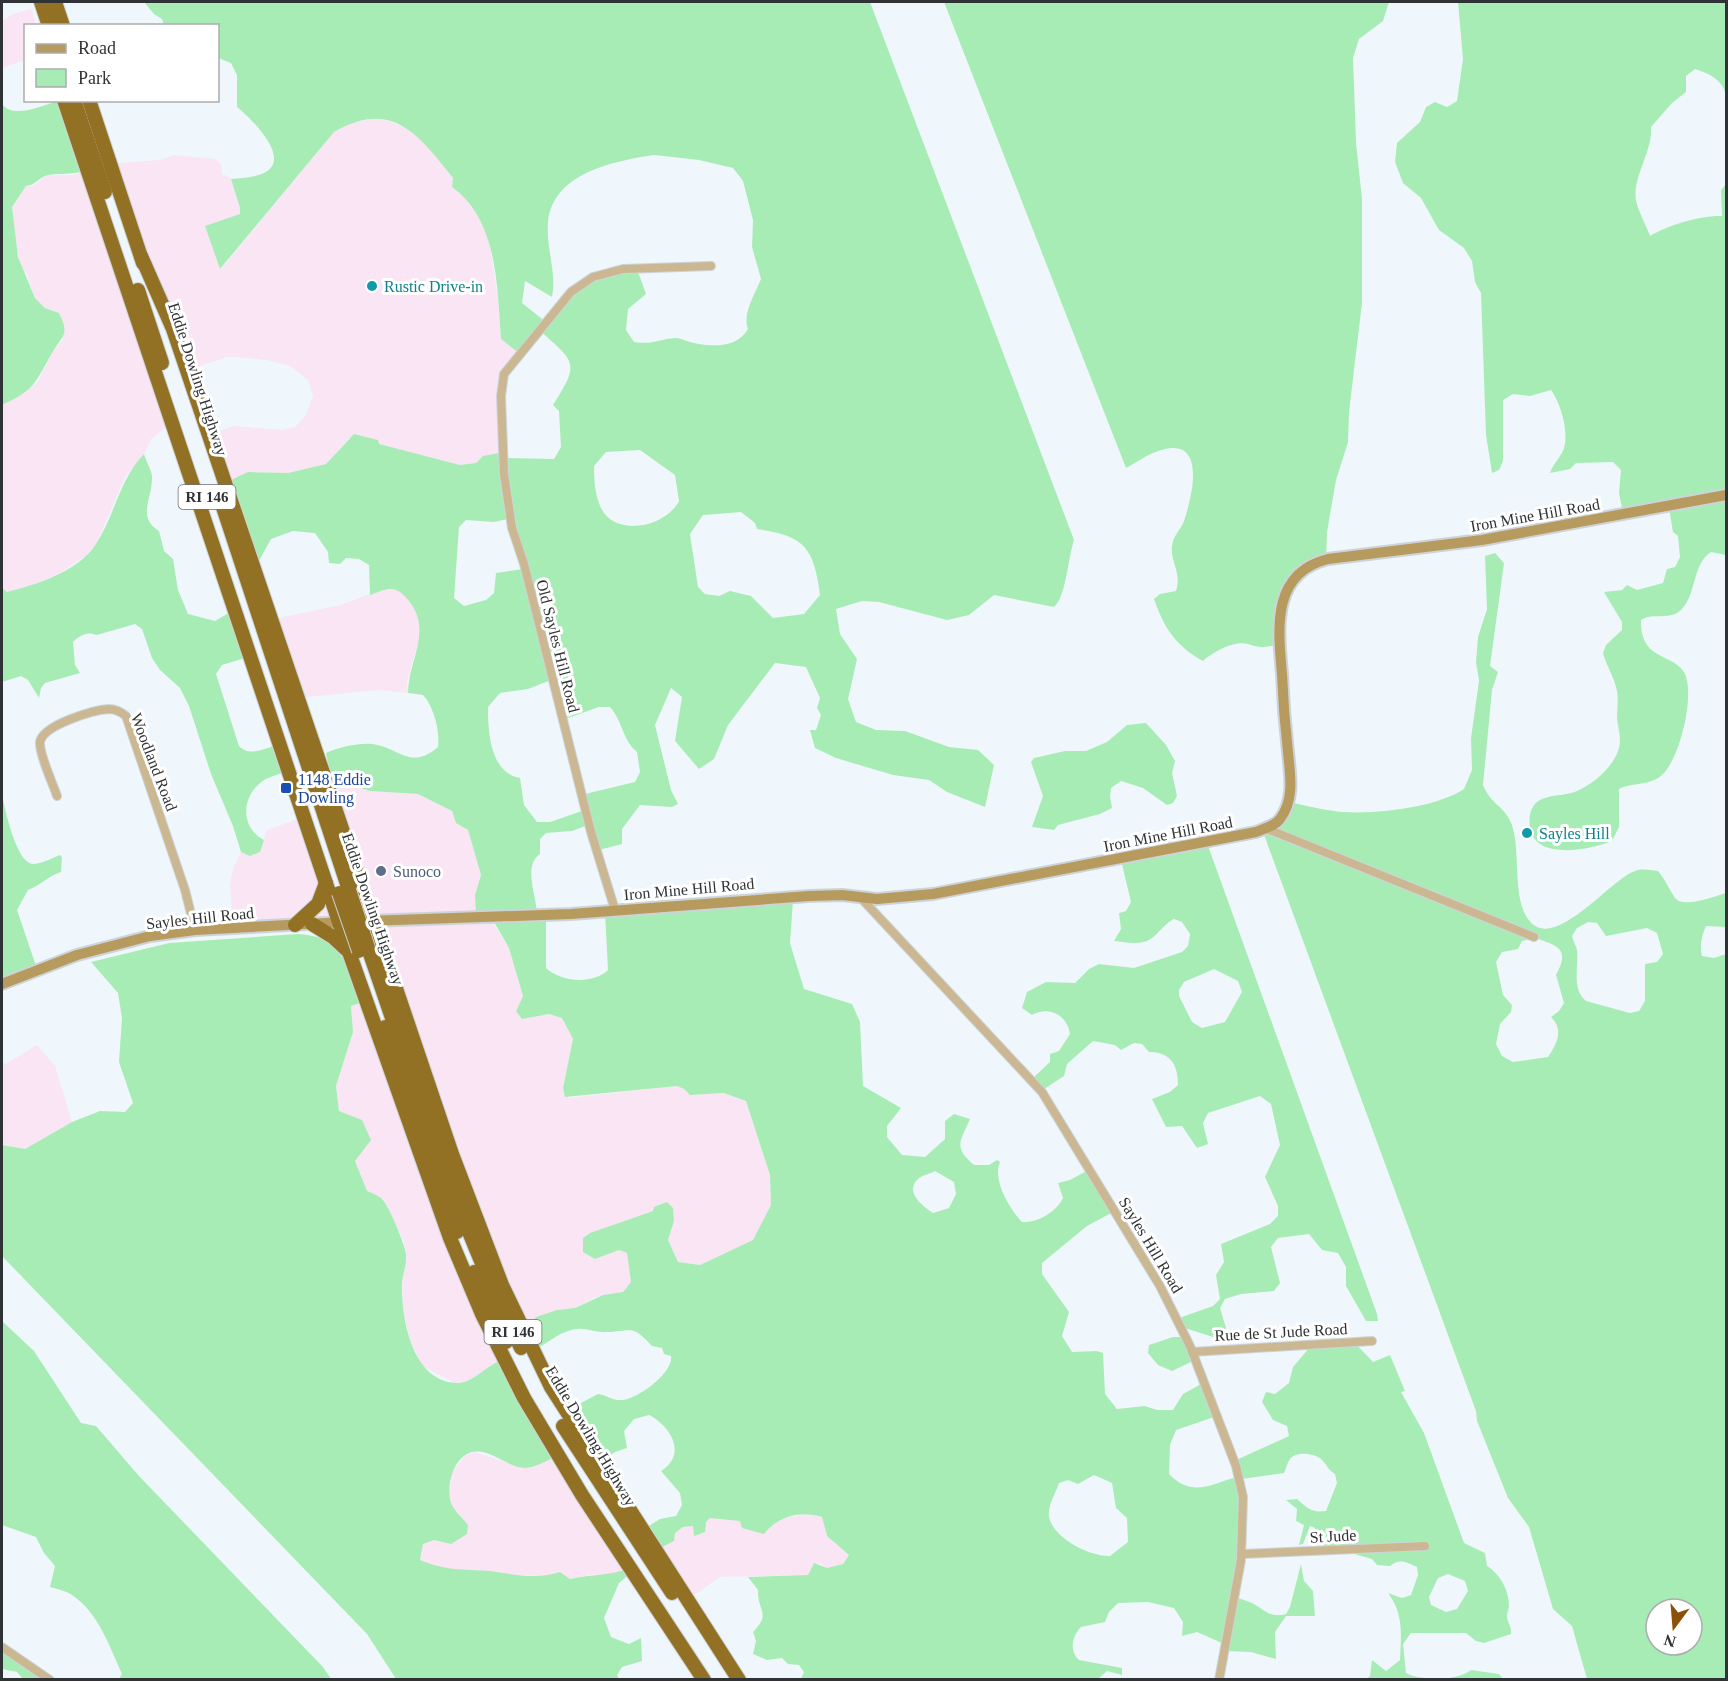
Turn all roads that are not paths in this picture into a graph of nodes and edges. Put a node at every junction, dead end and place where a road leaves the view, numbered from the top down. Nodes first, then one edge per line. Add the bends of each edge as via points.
1 (41, 2) edge
2 (55, 2) edge
3 (44, 24) edge
4 (49, 24) edge
5 (62, 24) edge
6 (65, 102) edge
7 (76, 102) edge
8 (89, 102) edge
9 (141, 256) junction
10 (711, 266) dead end
11 (1726, 495) edge
12 (57, 796) dead end
13 (1265, 828) junction
14 (326, 883) junction
15 (344, 891) junction
16 (861, 898) junction
17 (615, 910) junction
18 (372, 921) junction
19 (339, 922) junction
20 (312, 924) junction
21 (295, 925) junction
22 (195, 930) junction
23 (1534, 937) dead end
24 (359, 950) junction
25 (2, 984) edge
26 (1372, 1341) dead end
27 (1192, 1352) junction
28 (1425, 1546) dead end
29 (1242, 1554) junction
30 (2, 1647) edge
31 (50, 1680) edge
32 (704, 1680) edge
33 (716, 1680) edge
34 (731, 1680) edge
35 (739, 1680) edge
36 (1219, 1680) edge

1 - 3 highway
1 - 4 highway
2 - 5 highway
6 - 14 highway
7 - 15 highway, Eddie Dowling Highway / RI 146
8 - 9 highway, Eddie Dowling Highway / RI 146
9 - 15 highway, Eddie Dowling Highway / RI 146
9 - 18 highway via 173,329
10 - 17 street, Old Sayles Hill Road via 623,269 593,277 571,292 510,365 501,384 502,452 512,528
11 - 13 street, Iron Mine Hill Road via 1482,540 1328,559 1307,568 1288,587 1280,616 1290,796 1279,821
12 - 22 street, Woodland Road via 40,745 42,735 52,726 97,711 121,711 178,868
13 - 16 street, Iron Mine Hill Road via 1237,837 933,894
13 - 23 street
14 - 19 highway
14 - 21 highway via 318,904
15 - 24 highway, Eddie Dowling Highway / RI 146, bridge
16 - 17 street, Iron Mine Hill Road via 791,897
16 - 27 street, Sayles Hill Road via 1042,1092 1160,1286
17 - 18 street, Iron Mine Hill Road
18 - 19 street, Sayles Hill Road
18 - 35 highway via 464,1187 523,1332 573,1424
19 - 20 street, Sayles Hill Road
19 - 24 highway
20 - 21 street, Sayles Hill Road
20 - 24 highway
21 - 22 street, Sayles Hill Road
22 - 25 street, Sayles Hill Road via 150,936 76,955
24 - 32 highway via 434,1197 493,1337 582,1495
24 - 33 highway, Eddie Dowling Highway / RI 146 via 452,1217 508,1348 574,1466
24 - 34 highway, Eddie Dowling Highway / RI 146 via 456,1199 517,1341 588,1465
26 - 27 street, Rue de St Jude Road
27 - 29 street, Sayles Hill Road via 1240,1483 1244,1511
28 - 29 street, St Jude
29 - 36 street, Sayles Hill Road
30 - 31 street

